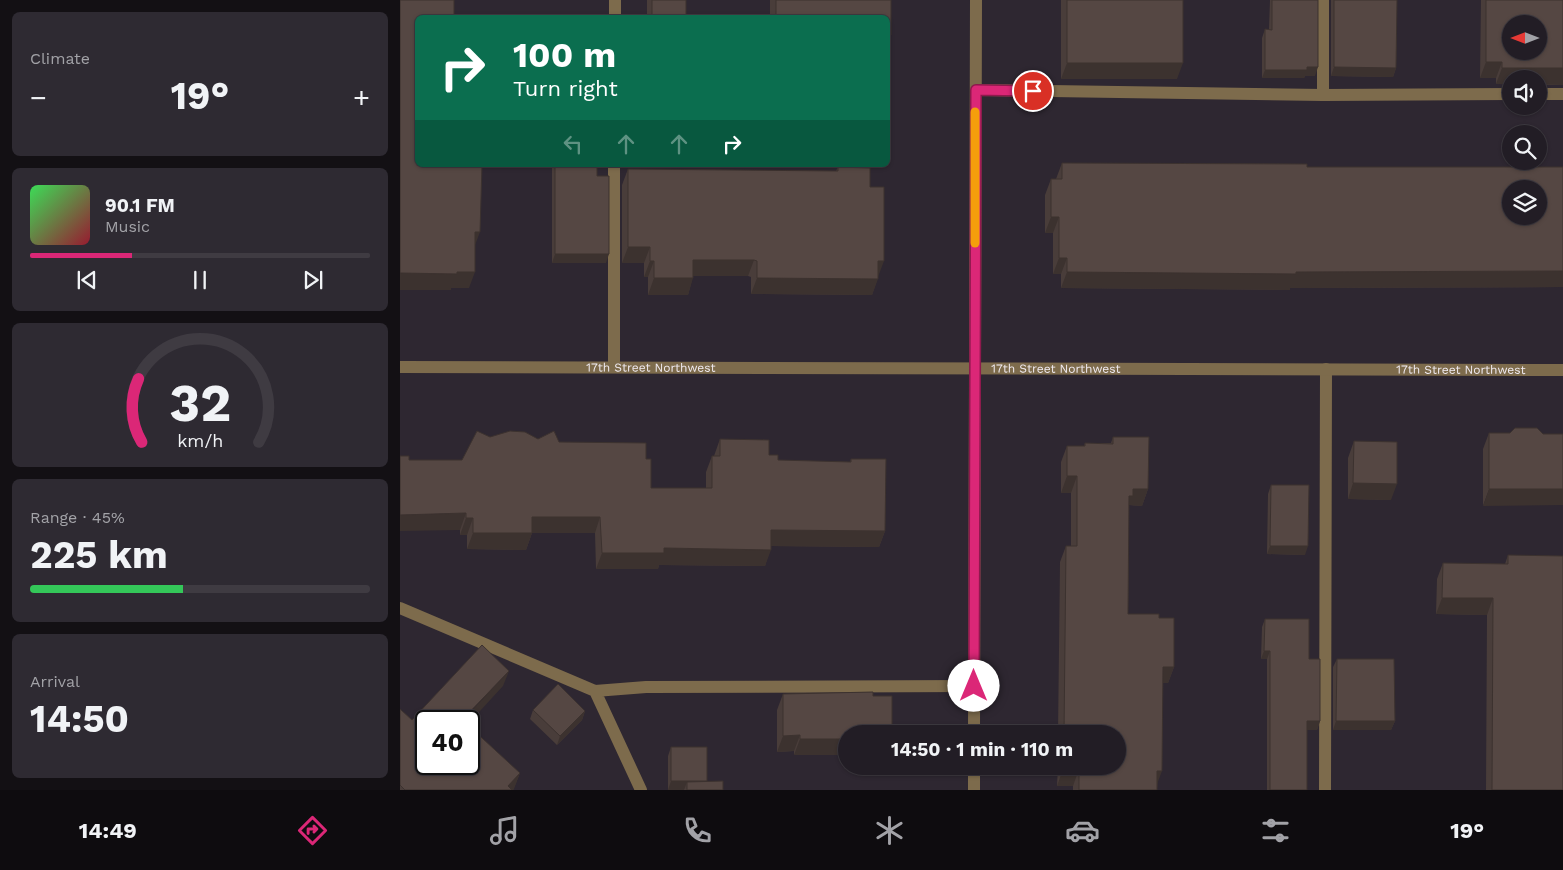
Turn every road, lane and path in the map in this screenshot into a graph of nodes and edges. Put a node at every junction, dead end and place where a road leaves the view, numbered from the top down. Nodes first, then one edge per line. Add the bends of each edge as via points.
1 (615, 0) edge
2 (976, 0) edge
3 (1323, 0) edge
4 (615, 15) edge
5 (976, 90) junction
6 (1502, 94) edge
7 (1547, 94) edge
8 (1563, 94) edge
9 (1323, 95) junction
10 (614, 167) edge
11 (400, 367) edge
12 (614, 367) junction
13 (974, 368) junction
14 (1326, 369) junction
15 (1563, 370) edge
16 (400, 608) edge
17 (974, 686) junction
18 (595, 691) junction
19 (974, 725) edge
20 (974, 775) edge
21 (641, 790) edge
22 (974, 790) edge
23 (1324, 790) edge

1 - 4 street
2 - 5 street
3 - 9 street
5 - 9 street
5 - 13 street
6 - 9 street
7 - 8 street
10 - 12 street
11 - 12 street, 17th Street Northwest
12 - 13 street, 17th Street Northwest
13 - 14 street, 17th Street Northwest
13 - 17 street
14 - 15 street, 17th Street Northwest
14 - 23 street
16 - 18 street
17 - 18 street via 646,687
17 - 19 street
18 - 21 street
20 - 22 street

